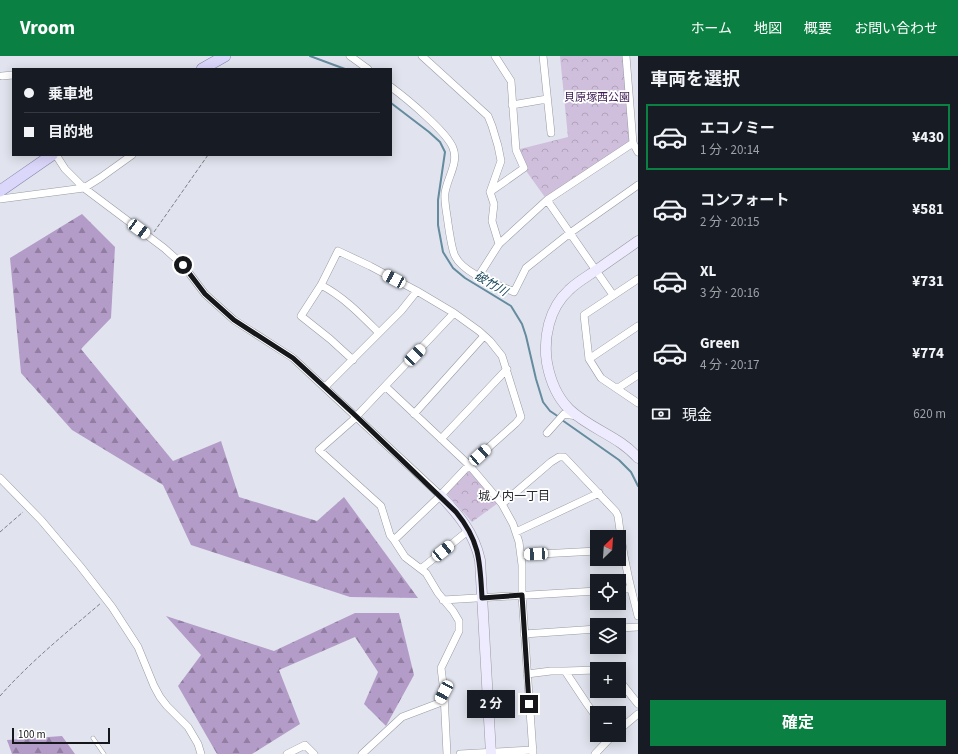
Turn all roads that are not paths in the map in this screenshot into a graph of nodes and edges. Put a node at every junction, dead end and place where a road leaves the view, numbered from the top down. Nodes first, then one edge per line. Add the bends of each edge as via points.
1 (225, 56) edge
2 (350, 56) edge
3 (422, 56) edge
4 (495, 56) edge
5 (543, 56) edge
6 (626, 56) edge
7 (204, 68) edge
8 (367, 68) edge
9 (12, 75) edge
10 (1, 76) edge
11 (392, 87) edge
12 (547, 99) junction
13 (512, 105) junction
14 (550, 132) dead end
15 (633, 143) junction
16 (638, 152) edge
17 (51, 156) edge
18 (57, 156) edge
19 (131, 156) edge
20 (638, 185) edge
21 (84, 188) junction
22 (0, 191) edge
23 (490, 192) junction
24 (0, 199) edge
25 (547, 200) junction
26 (570, 233) junction
27 (638, 241) edge
28 (499, 244) junction
29 (596, 270) junction
30 (478, 277) junction
31 (638, 279) edge
32 (321, 285) junction
33 (417, 291) junction
34 (613, 295) junction
35 (454, 314) junction
36 (638, 326) edge
37 (379, 333) junction
38 (484, 336) junction
39 (590, 359) junction
40 (353, 360) junction
41 (507, 369) junction
42 (638, 375) edge
43 (385, 386) junction
44 (325, 387) junction
45 (618, 388) junction
46 (638, 403) edge
47 (414, 414) junction
48 (356, 416) junction
49 (578, 417) junction
50 (547, 432) dead end
51 (441, 438) junction
52 (638, 458) edge
53 (469, 465) junction
54 (0, 478) edge
55 (599, 493) junction
56 (440, 496) junction
57 (502, 504) junction
58 (469, 530) junction
59 (619, 530) edge
60 (516, 532) junction
61 (394, 540) junction
62 (590, 551) edge
63 (521, 555) junction
64 (624, 566) edge
65 (422, 568) junction
66 (626, 589) edge
67 (630, 589) junction
68 (590, 591) edge
69 (522, 595) junction
70 (482, 598) junction
71 (443, 600) junction
72 (638, 616) edge
73 (638, 627) edge
74 (626, 628) edge
75 (590, 629) edge
76 (524, 634) junction
77 (590, 670) edge
78 (565, 671) junction
79 (527, 674) junction
80 (626, 689) edge
81 (444, 692) junction
82 (638, 704) edge
83 (590, 709) edge
84 (638, 714) edge
85 (626, 724) edge
86 (93, 738) dead end
87 (606, 742) edge
88 (533, 752) edge
89 (491, 753) edge
90 (104, 754) edge
91 (201, 754) edge
92 (287, 754) edge
93 (314, 754) edge
94 (362, 754) edge
95 (447, 754) edge
96 (460, 754) edge
97 (595, 754) edge

1 - 7 main road
2 - 8 street
3 - 23 street via 488,116 501,161
4 - 13 street via 511,81
5 - 12 street
6 - 15 street
9 - 10 street
11 - 30 street via 449,139 454,150 455,160 445,193 449,229 455,256
12 - 13 street
12 - 14 street
13 - 23 street via 516,150 524,168
15 - 16 street
15 - 25 street
17 - 22 main road
18 - 21 street via 65,169
19 - 21 street
20 - 26 street
21 - 24 street
21 - 44 street via 164,248 183,265 205,294 234,320 293,358
23 - 28 street via 494,204 492,221
25 - 26 street
25 - 28 street
26 - 29 street
26 - 30 street via 526,268 514,292
27 - 29 street
28 - 30 street
29 - 34 street
29 - 49 street via 567,291 559,302 549,325 546,340 548,371 560,397
31 - 34 street
32 - 33 street via 338,251
32 - 37 street via 354,307
32 - 40 street via 301,316
33 - 35 street
33 - 37 street
34 - 39 street via 584,315
35 - 38 street
35 - 43 street
36 - 39 street
37 - 40 street
38 - 41 street via 502,356
38 - 47 street
39 - 45 street via 601,378
40 - 44 street
41 - 51 street
41 - 53 street via 521,417
42 - 45 street
43 - 47 street
43 - 48 street
44 - 48 street
45 - 46 street
47 - 51 street
48 - 56 street
48 - 61 street via 319,450 381,506
49 - 50 street via 564,414
49 - 52 street via 624,444
51 - 53 street
53 - 56 street
53 - 57 street
54 - 91 street via 30,507 80,566 128,630 160,697 188,727
55 - 57 street via 564,457 559,457
55 - 59 street via 618,516
55 - 60 street
56 - 58 street
56 - 61 street
57 - 60 street
58 - 65 street
58 - 70 street via 480,560
60 - 63 street
61 - 65 street via 405,557
62 - 63 street
63 - 69 street
64 - 67 street
65 - 71 street
66 - 67 street
67 - 72 street
68 - 69 street
69 - 70 street
69 - 76 street
70 - 71 street
70 - 89 street
71 - 81 street via 460,626 441,668
73 - 74 street
75 - 76 street
76 - 79 street
77 - 78 street
78 - 79 street
78 - 83 street
79 - 88 street
80 - 82 street
81 - 94 street via 439,703 402,717
81 - 95 street
84 - 85 street
86 - 90 lane
87 - 97 street
88 - 89 street
89 - 96 street
92 - 93 street via 305,745

